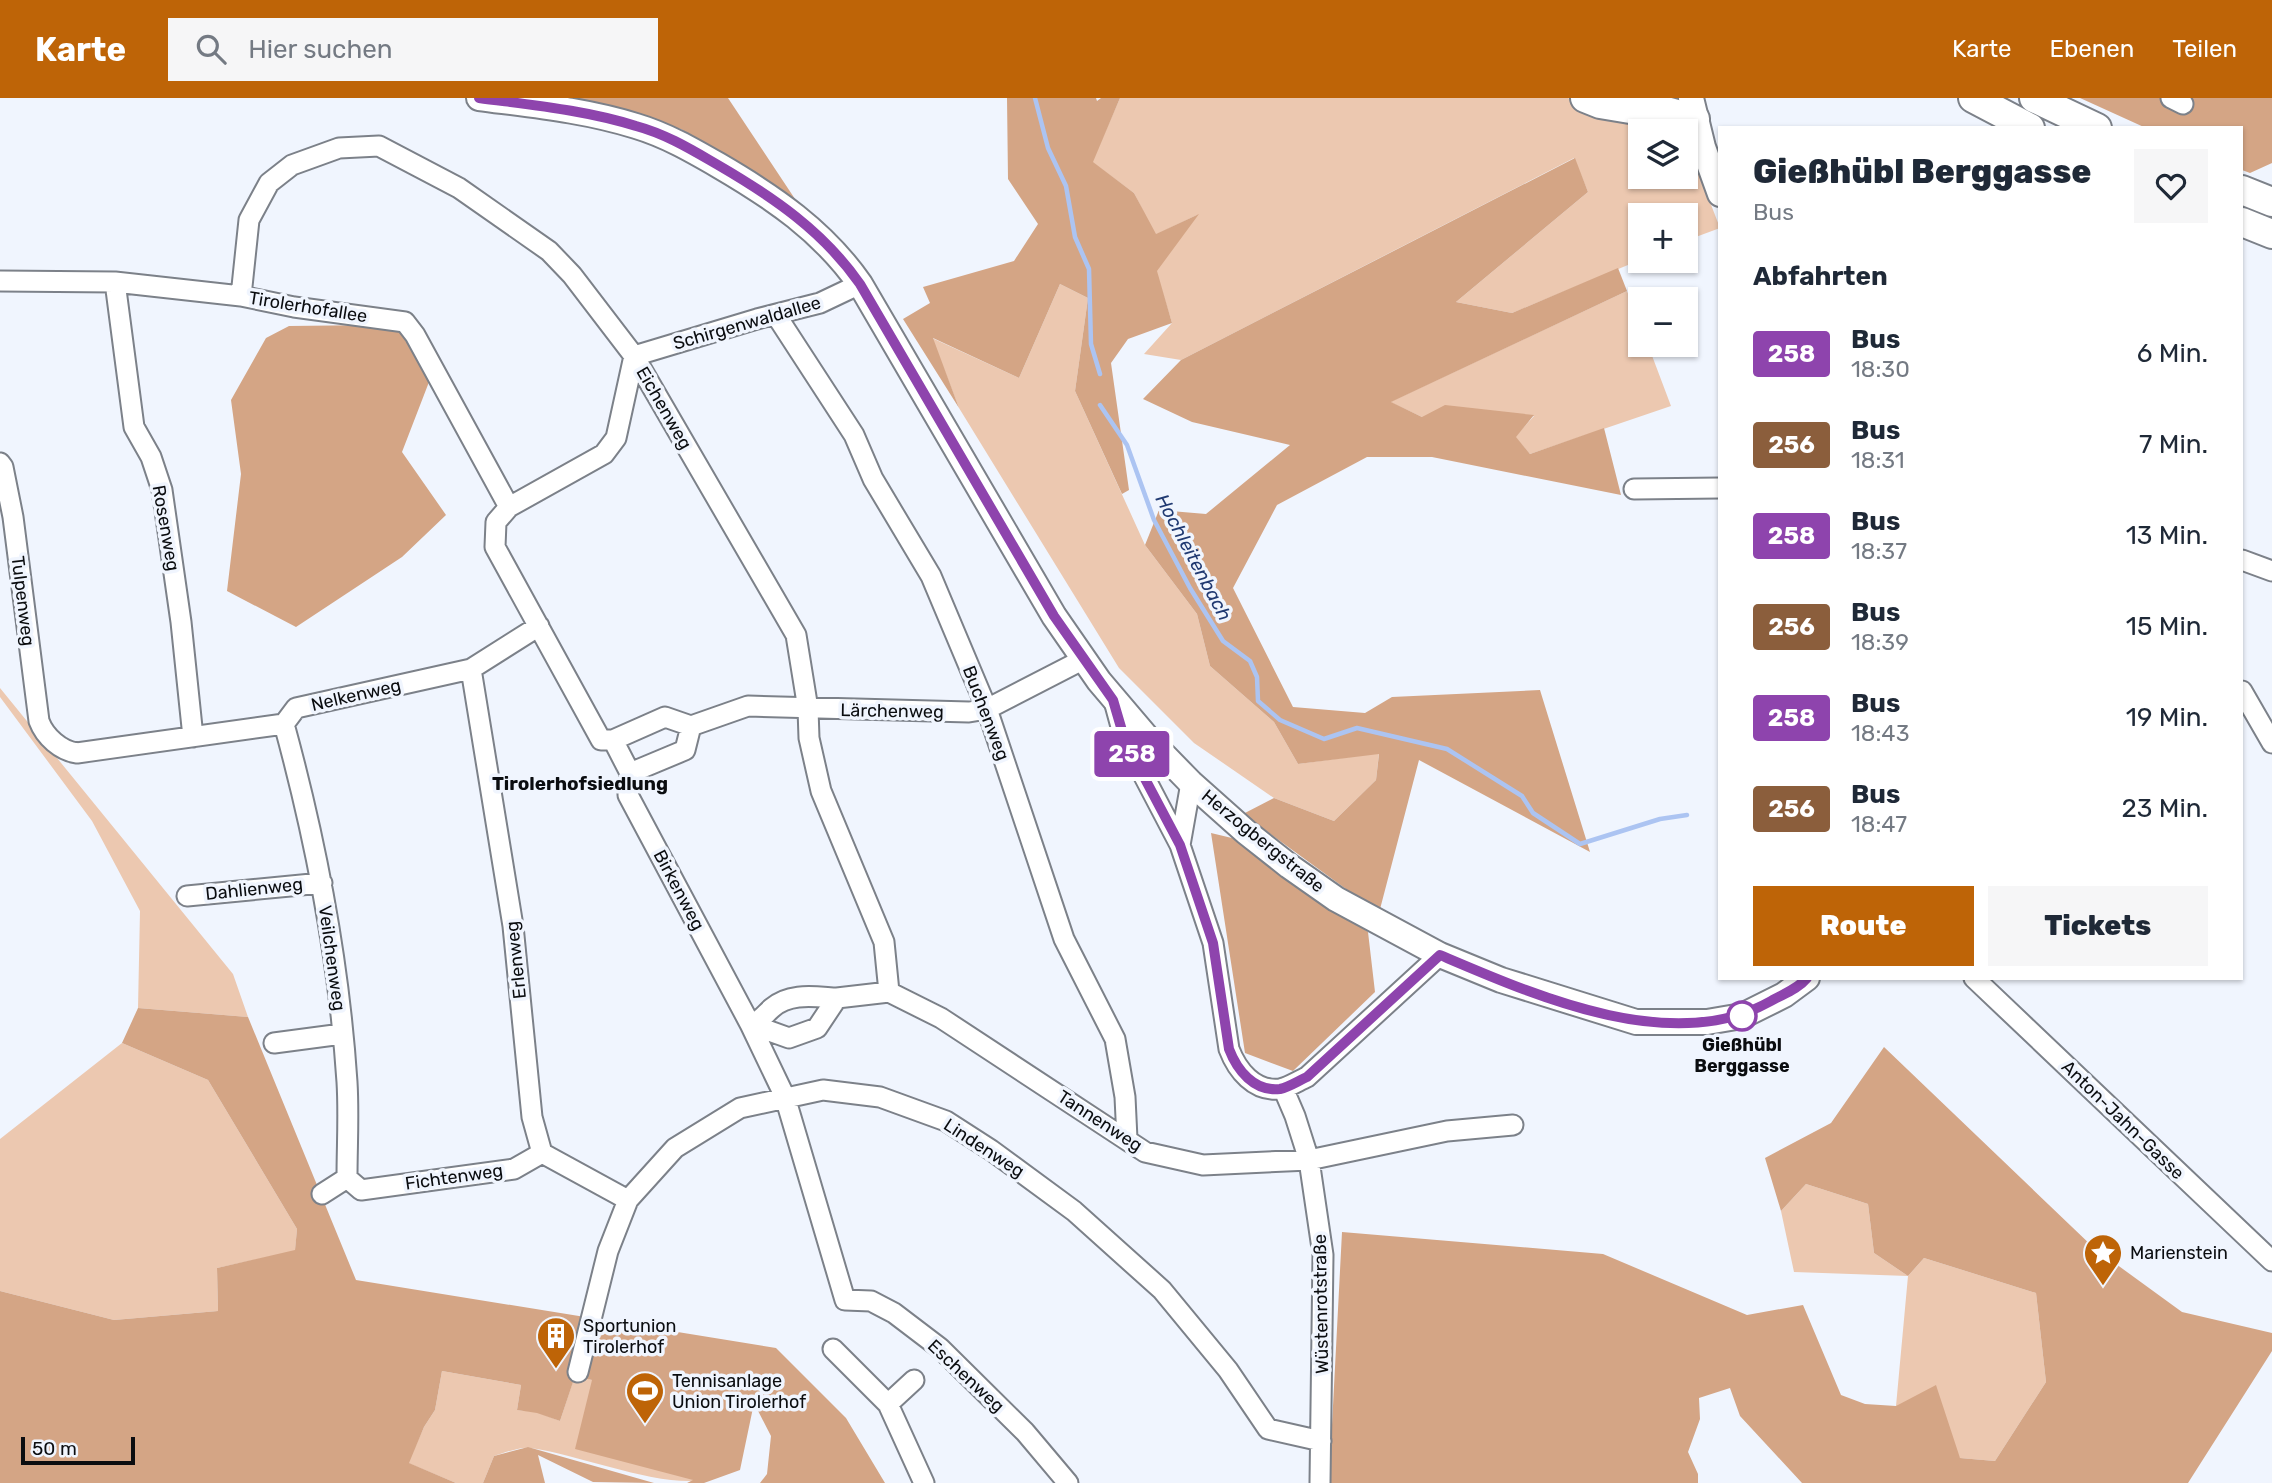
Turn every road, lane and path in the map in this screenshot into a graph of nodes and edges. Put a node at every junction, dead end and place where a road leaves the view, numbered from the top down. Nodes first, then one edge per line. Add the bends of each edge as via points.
1 (479, 98) edge
2 (1585, 98) edge
3 (1973, 98) edge
4 (2034, 98) edge
5 (1663, 103) edge
6 (1693, 109) edge
7 (2026, 126) edge
8 (2093, 126) edge
9 (1718, 188) edge
10 (2243, 190) edge
11 (2272, 202) edge
12 (2243, 222) edge
13 (2272, 234) edge
14 (0, 281) edge
15 (115, 282) junction
16 (860, 284) junction
17 (241, 296) junction
18 (776, 315) junction
19 (634, 356) junction
20 (0, 463) edge
21 (1718, 488) edge
22 (1634, 489) dead end
23 (509, 507) junction
24 (2243, 560) edge
25 (2272, 571) edge
26 (540, 626) junction
27 (1084, 659) junction
28 (471, 670) junction
29 (2243, 696) edge
30 (1113, 700) junction
31 (808, 709) junction
32 (987, 709) junction
33 (2249, 723) edge
34 (284, 724) junction
35 (691, 726) junction
36 (48, 737) joint
37 (193, 737) junction
38 (613, 740) junction
39 (2272, 743) edge
40 (630, 773) junction
41 (1191, 783) junction
42 (1180, 845) junction
43 (322, 883) junction
44 (187, 896) dead end
45 (1440, 955) junction
46 (1804, 980) edge
47 (1976, 980) edge
48 (889, 992) junction
49 (837, 998) junction
50 (750, 1024) junction
51 (342, 1034) junction
52 (274, 1043) dead end
53 (1283, 1088) junction
54 (785, 1097) junction
55 (1513, 1125) dead end
56 (1127, 1139) junction
57 (542, 1153) junction
58 (1309, 1160) junction
59 (354, 1184) junction
60 (322, 1194) dead end
61 (628, 1200) junction
62 (2272, 1261) edge
63 (845, 1300) joint
64 (833, 1349) dead end
65 (578, 1372) dead end
66 (914, 1380) dead end
67 (888, 1404) junction
68 (1321, 1441) junction
69 (924, 1483) edge
70 (1068, 1483) edge
71 (1320, 1483) edge

1 - 16 main road, Herzogbergstraße via 592,114 679,142 783,205 830,247
2 - 5 highway via 1622,108
3 - 7 highway
4 - 8 highway
5 - 6 highway
6 - 9 main road
10 - 11 highway
12 - 13 highway
14 - 15 street, Tirolerhofallee
15 - 17 street, Tirolerhofallee
15 - 37 street, Rosenweg via 134,428 151,457 162,490
16 - 18 street, Schirgenwaldallee via 820,303
16 - 27 main road, Herzogbergstraße via 1054,616
17 - 19 street, Eichenweg via 248,220 269,183 292,165 339,148 379,146 459,188 548,251
17 - 23 street, Tirolerhofallee via 405,322
18 - 19 street, Schirgenwaldallee
18 - 32 street, Buchenweg via 854,435 873,479 931,576
19 - 23 street via 616,438 604,454
19 - 31 street, Eichenweg via 796,635
20 - 36 street, Tulpenweg via 13,517 38,721
21 - 22 street
23 - 26 street, Birkenweg via 496,522 495,547
24 - 25 street
26 - 28 street, Nelkenweg
26 - 38 street, Birkenweg via 601,740
27 - 30 main road, Herzogbergstraße
27 - 32 street, Lärchenweg
28 - 34 street, Nelkenweg via 296,708
28 - 57 street, Erlenweg via 513,926 532,1117
29 - 33 street
30 - 41 main road, Herzogbergstraße
30 - 42 street via 1135,760
31 - 32 street, Lärchenweg
31 - 35 street, Lärchenweg via 748,706
31 - 48 street, Eichenweg via 809,738 821,791 884,942
32 - 56 street, Buchenweg via 1064,939 1115,1039
33 - 39 street
34 - 37 street, Nelkenweg
34 - 43 street, Veilchenweg
35 - 38 street, Lärchenweg via 665,717
35 - 40 street via 685,750
36 - 37 street, Nelkenweg via 77,753
38 - 40 street, Birkenweg
40 - 50 street, Birkenweg via 628,795
41 - 42 street
41 - 45 main road, Herzogbergstraße via 1246,832 1326,892
42 - 53 street via 1213,943 1235,1064 1258,1085
43 - 44 street, Dahlienweg
43 - 51 street, Veilchenweg
45 - 46 main road, Herzogbergstraße via 1501,980 1659,1024 1742,1016
45 - 53 street via 1307,1077
47 - 62 street, Anton-Jahn-Gasse
48 - 49 street
48 - 56 street, Tannenweg via 941,1018
49 - 50 street via 807,994 774,1006 762,1020
49 - 50 street via 817,1028 789,1038
50 - 54 street, Birkenweg
51 - 52 street
51 - 59 street, Veilchenweg
53 - 58 street, Wüstenrotstraße
54 - 61 street, Lindenweg via 740,1108 675,1148
54 - 63 street, Birkenweg
54 - 68 street, Lindenweg via 823,1090 880,1097 946,1121 1074,1211 1162,1290 1228,1370 1268,1429
55 - 58 street, Tannenweg via 1447,1131
56 - 58 street, Tannenweg via 1146,1152 1203,1166
57 - 59 street, Fichtenweg via 514,1169
57 - 61 street
58 - 68 street, Wüstenrotstraße via 1324,1255
59 - 60 street
61 - 65 street, Lindenweg via 608,1251
63 - 70 street, Eschenweg via 872,1301 940,1348 1025,1432
64 - 67 street
66 - 67 street
67 - 69 street
68 - 71 street, Wüstenrotstraße

